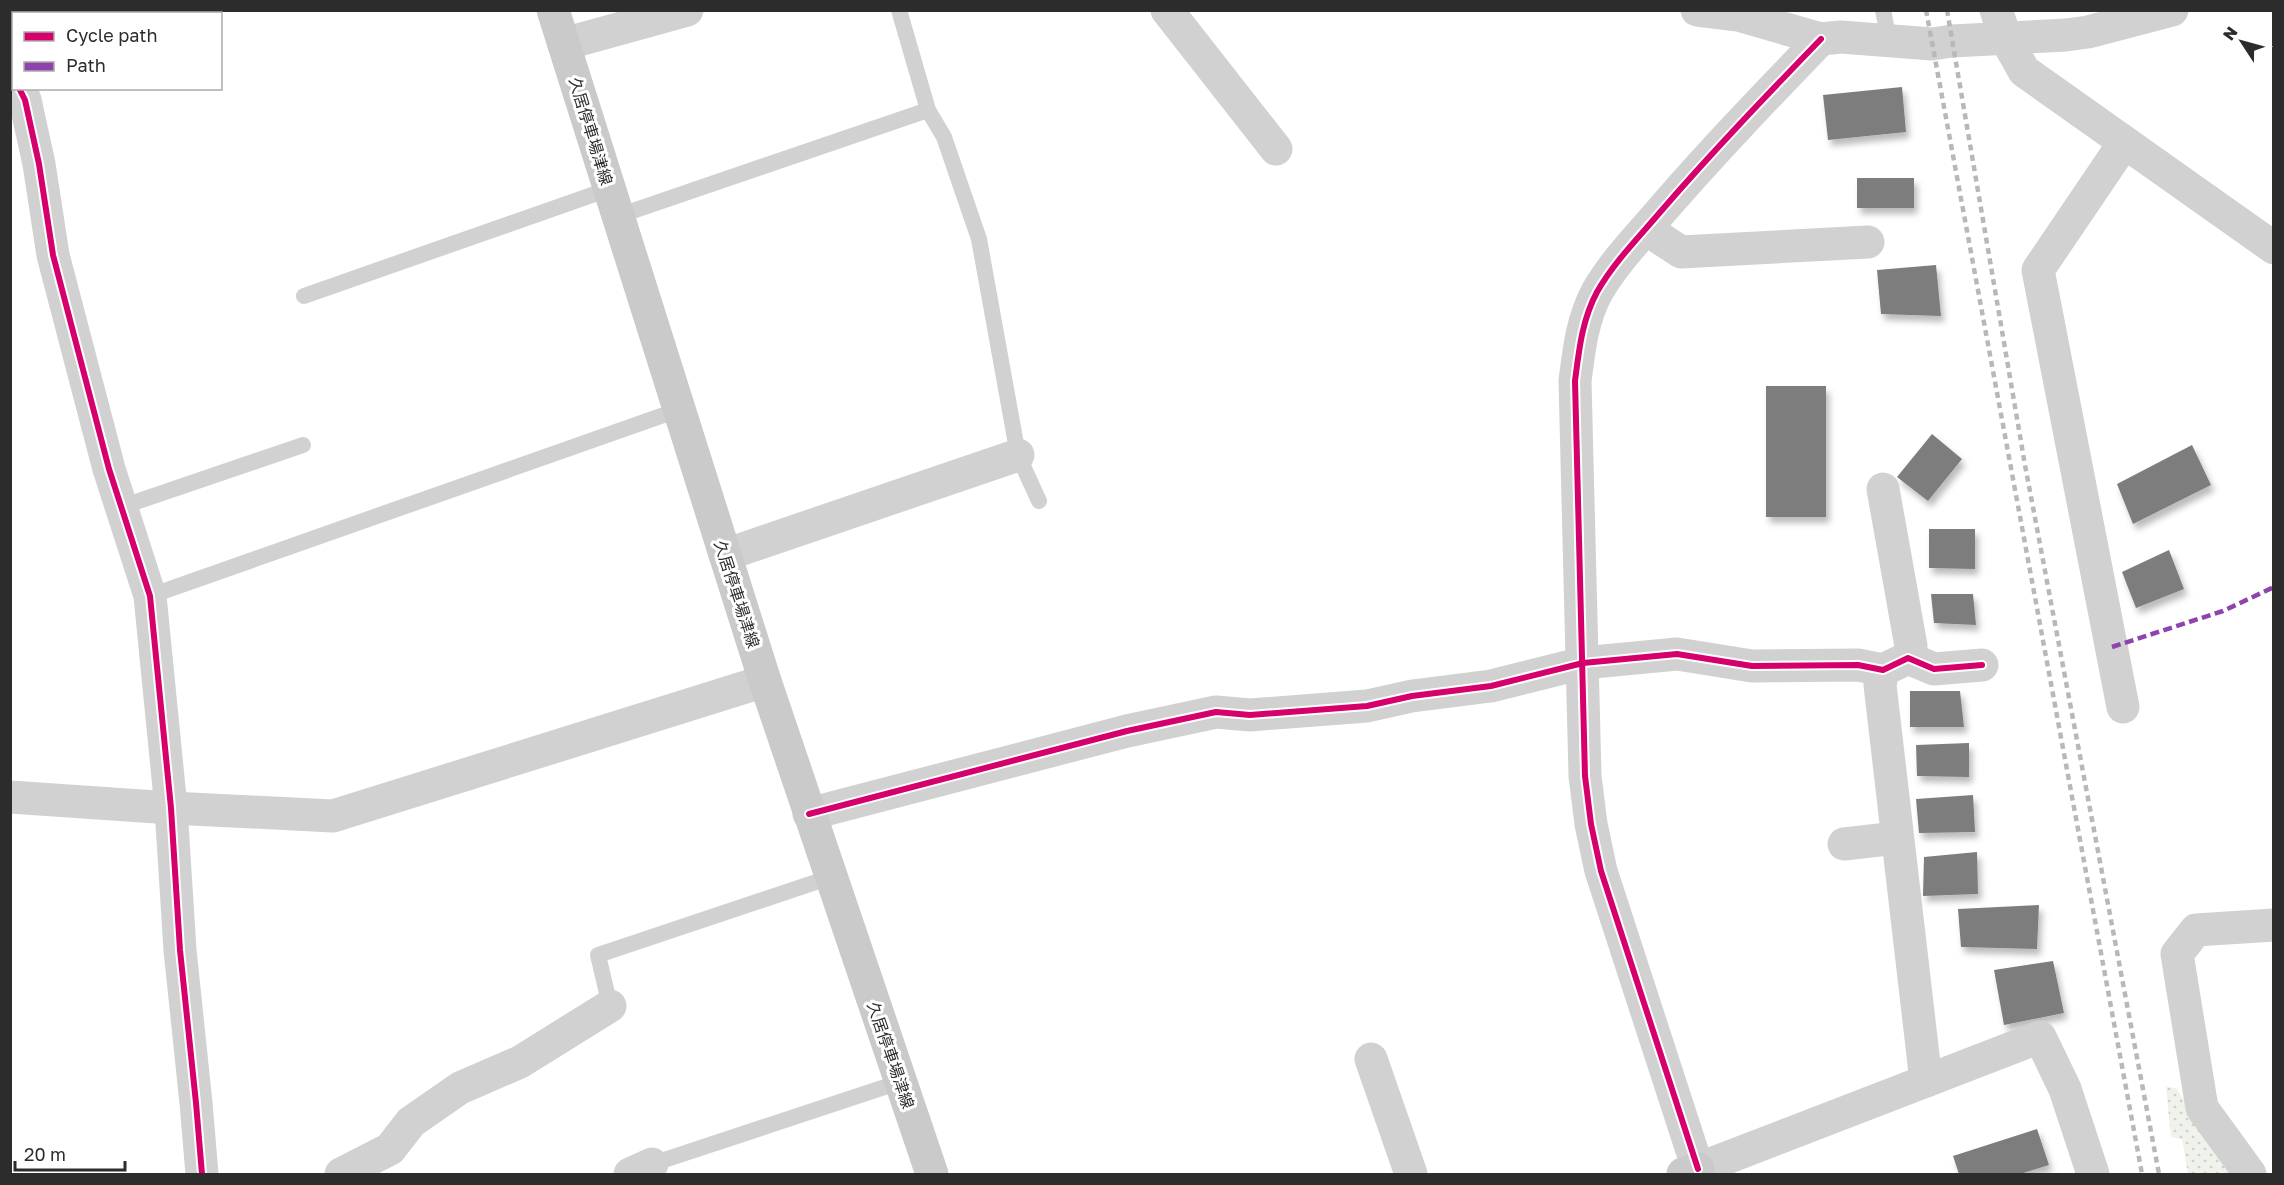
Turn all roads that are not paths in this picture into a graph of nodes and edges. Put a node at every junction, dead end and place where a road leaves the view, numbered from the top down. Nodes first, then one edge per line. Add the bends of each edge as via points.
1 (553, 10) edge
2 (687, 10) edge
3 (898, 10) edge
4 (1167, 10) edge
5 (1697, 10) edge
6 (2170, 11) edge
7 (2086, 21) edge
8 (2001, 25) edge
9 (1886, 26) edge
10 (1821, 39) junction
11 (564, 44) junction
12 (20, 90) edge
13 (928, 110) junction
14 (2124, 143) junction
15 (1276, 149) dead end
16 (613, 203) junction
17 (1646, 229) junction
18 (1868, 242) dead end
19 (2274, 248) edge
20 (304, 296) dead end
21 (678, 410) junction
22 (303, 445) dead end
23 (1018, 455) junction
24 (1883, 489) dead end
25 (1039, 501) dead end
26 (121, 507) junction
27 (725, 555) junction
28 (150, 596) junction
29 (1583, 663) junction
30 (1896, 664) junction
31 (1982, 665) dead end
32 (765, 681) junction
33 (2123, 708) dead end
34 (10, 796) edge
35 (171, 808) junction
36 (808, 814) junction
37 (1898, 838) junction
38 (1844, 844) dead end
39 (831, 877) junction
40 (2274, 925) edge
41 (610, 1006) joint
42 (1371, 1059) dead end
43 (1926, 1081) junction
44 (900, 1082) junction
45 (641, 1169) edge
46 (1690, 1172) edge
47 (202, 1174) edge
48 (341, 1174) edge
49 (932, 1174) edge
50 (1411, 1174) edge
51 (2091, 1174) edge
52 (2250, 1174) edge

1 - 11 main road, 久居停車場津線
2 - 11 street
3 - 13 lane
4 - 15 street
5 - 10 street via 1738,15
6 - 7 street
7 - 8 street
8 - 9 street via 1932,44
8 - 14 street via 2024,71
9 - 10 street
10 - 17 street via 1712,152
11 - 16 main road, 久居停車場津線
12 - 26 street via 39,164 53,255
13 - 16 lane
13 - 23 lane via 944,137 979,239
14 - 19 street
14 - 33 street via 2038,270
16 - 20 lane
16 - 21 main road, 久居停車場津線
17 - 18 street via 1681,252
17 - 29 street via 1596,294 1579,348 1575,381
21 - 27 main road, 久居停車場津線
21 - 28 lane
22 - 26 lane
23 - 25 lane
23 - 27 street
24 - 30 street via 1911,646
26 - 28 street
27 - 32 main road, 久居停車場津線
28 - 35 street
29 - 30 street via 1677,654 1752,666
29 - 36 street via 1491,686 1367,706 1250,715 1216,712 1127,731
29 - 46 street via 1591,824 1601,871
30 - 31 street via 1934,669
30 - 37 street via 1880,685
32 - 35 street via 333,816
32 - 36 main road, 久居停車場津線
34 - 35 street
35 - 47 street via 180,950
36 - 39 main road, 久居停車場津線
37 - 38 street
37 - 43 street
39 - 41 lane via 598,955
39 - 44 main road, 久居停車場津線
40 - 52 street via 2196,930 2177,954 2202,1108
41 - 48 street via 520,1062 460,1088 411,1122 390,1149
42 - 50 street
43 - 46 street
43 - 51 street via 2040,1037 2065,1089
44 - 45 lane
44 - 49 main road, 久居停車場津線

